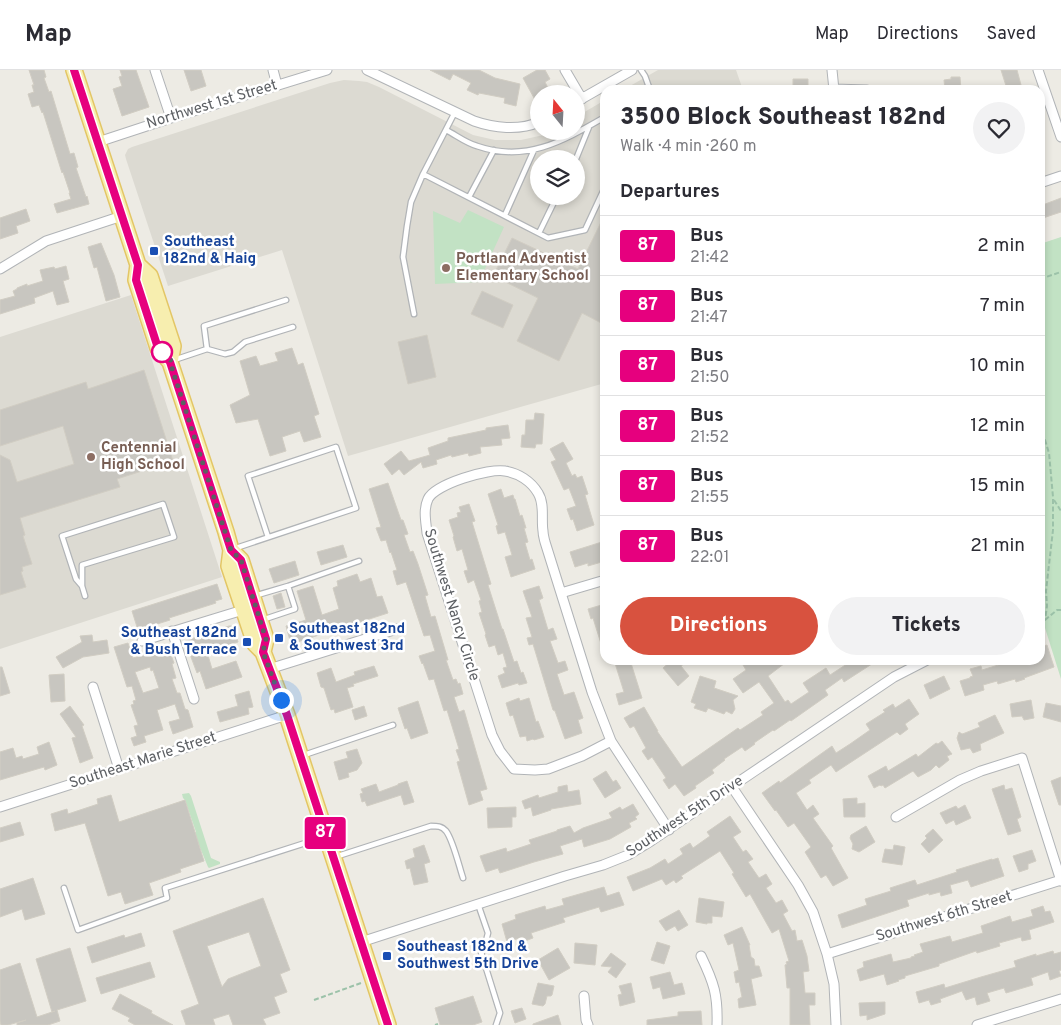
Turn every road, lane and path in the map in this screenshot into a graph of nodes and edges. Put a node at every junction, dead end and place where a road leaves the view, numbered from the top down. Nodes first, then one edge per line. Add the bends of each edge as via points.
1 (74, 70) edge
2 (155, 70) edge
3 (273, 70) edge
4 (326, 70) edge
5 (369, 70) edge
6 (565, 70) edge
7 (632, 70) edge
8 (640, 70) edge
9 (832, 70) edge
10 (1038, 70) edge
11 (277, 85) junction
12 (572, 85) edge
13 (606, 85) edge
14 (648, 85) edge
15 (834, 85) edge
16 (1043, 85) edge
17 (600, 89) edge
18 (1045, 90) edge
19 (585, 97) edge
20 (455, 112) junction
21 (170, 118) junction
22 (600, 120) edge
23 (530, 124) edge
24 (590, 126) junction
25 (446, 130) junction
26 (1061, 137) edge
27 (98, 142) junction
28 (494, 150) junction
29 (530, 150) edge
30 (534, 150) edge
31 (580, 150) edge
32 (530, 159) edge
33 (423, 174) junction
34 (1061, 176) edge
35 (1045, 181) edge
36 (469, 197) junction
37 (600, 198) edge
38 (553, 205) edge
39 (505, 215) junction
40 (122, 216) junction
41 (539, 233) junction
42 (138, 265) junction
43 (0, 269) edge
44 (1061, 272) edge
45 (1045, 278) edge
46 (286, 300) dead end
47 (414, 314) dead end
48 (293, 327) dead end
49 (207, 349) junction
50 (171, 358) junction
51 (1045, 440) edge
52 (1053, 498) junction
53 (1061, 511) edge
54 (268, 537) junction
55 (231, 550) junction
56 (359, 561) dead end
57 (600, 581) edge
58 (82, 586) junction
59 (288, 586) junction
60 (561, 593) junction
61 (85, 596) dead end
62 (253, 597) junction
63 (243, 610) junction
64 (1061, 610) edge
65 (1045, 620) joint
66 (260, 621) junction
67 (397, 629) dead end
68 (172, 631) junction
69 (142, 641) dead end
70 (263, 652) junction
71 (917, 665) edge
72 (269, 670) junction
73 (93, 687) dead end
74 (194, 699) dead end
75 (287, 715) junction
76 (393, 724) dead end
77 (611, 742) junction
78 (300, 756) junction
79 (119, 769) junction
80 (732, 788) junction
81 (0, 807) edge
82 (896, 817) dead end
83 (669, 830) junction
84 (326, 836) junction
85 (333, 857) junction
86 (463, 878) dead end
87 (1061, 880) edge
88 (64, 888) dead end
89 (478, 904) junction
90 (361, 942) junction
91 (827, 954) junction
92 (701, 956) dead end
93 (373, 978) junction
94 (584, 996) dead end
95 (1061, 999) edge
96 (314, 1000) dead end
97 (388, 1025) edge
98 (496, 1025) edge
99 (588, 1025) edge
100 (717, 1025) edge
101 (836, 1025) edge
102 (977, 1025) edge

1 - 27 main road
2 - 21 street
3 - 11 street
4 - 11 street, Northwest 1st Street
5 - 20 street
6 - 12 street
7 - 13 street
8 - 14 lane
9 - 15 street
10 - 16 street
11 - 21 street, Northwest 1st Street
17 - 19 street
18 - 26 street
20 - 23 street via 486,125 508,128
20 - 25 lane
21 - 27 street, Northwest 1st Street
22 - 24 lane
24 - 30 lane
24 - 31 lane
25 - 28 lane via 477,146
25 - 33 lane
27 - 40 main road
28 - 29 lane via 507,153
28 - 36 lane
32 - 39 lane
33 - 36 lane
33 - 47 lane via 411,202 403,257
34 - 35 street
36 - 39 lane
37 - 41 lane via 585,230 548,238
38 - 41 lane
39 - 41 lane
40 - 42 main road
40 - 43 street via 46,241
42 - 50 main road via 150,276 173,346
42 - 50 main road via 136,280 158,348
44 - 45 path
46 - 49 lane via 204,326
48 - 49 lane via 245,342 233,352 225,354
49 - 50 lane
50 - 55 main road
51 - 52 path
52 - 53 path
52 - 65 path
54 - 54 lane via 248,476 336,447 356,508
54 - 55 lane
55 - 62 main road via 241,560
55 - 63 main road via 229,566
56 - 59 lane
57 - 60 street
58 - 58 lane via 82,565 174,536 163,504 62,536 76,579
58 - 61 lane
59 - 62 lane
59 - 66 lane via 296,608
60 - 77 street
60 - 77 street, Southwest Nancy Circle via 545,542 542,500 519,474 503,470 482,472 446,485 429,498 425,514 427,533 492,735 500,751 514,769 548,769
62 - 66 main road
63 - 68 street
63 - 70 main road via 254,644
64 - 65 path
66 - 70 main road via 266,639
67 - 72 street
68 - 69 street
68 - 74 street
70 - 72 main road
71 - 80 street, Southwest 5th Drive via 894,677
72 - 75 main road
73 - 79 street
75 - 78 main road
75 - 79 street, Southeast Marie Street
76 - 78 lane
77 - 83 street
78 - 84 main road
79 - 81 street, Southeast Marie Street
80 - 83 street, Southwest 5th Drive
80 - 91 street via 807,899
82 - 87 street via 960,780 1022,758
83 - 89 street, Southwest 5th Drive via 628,855 604,865
84 - 85 main road
84 - 88 lane via 165,888 167,898 78,930
85 - 86 lane via 439,826 446,830 451,840
85 - 90 main road
87 - 91 street, Southwest 6th Street
89 - 90 street, Southwest 5th Drive
89 - 98 lane via 488,933 481,952 500,1013
90 - 93 main road
91 - 101 street via 834,984
92 - 100 street via 715,989
93 - 96 path
93 - 97 main road
94 - 99 street
95 - 102 street

